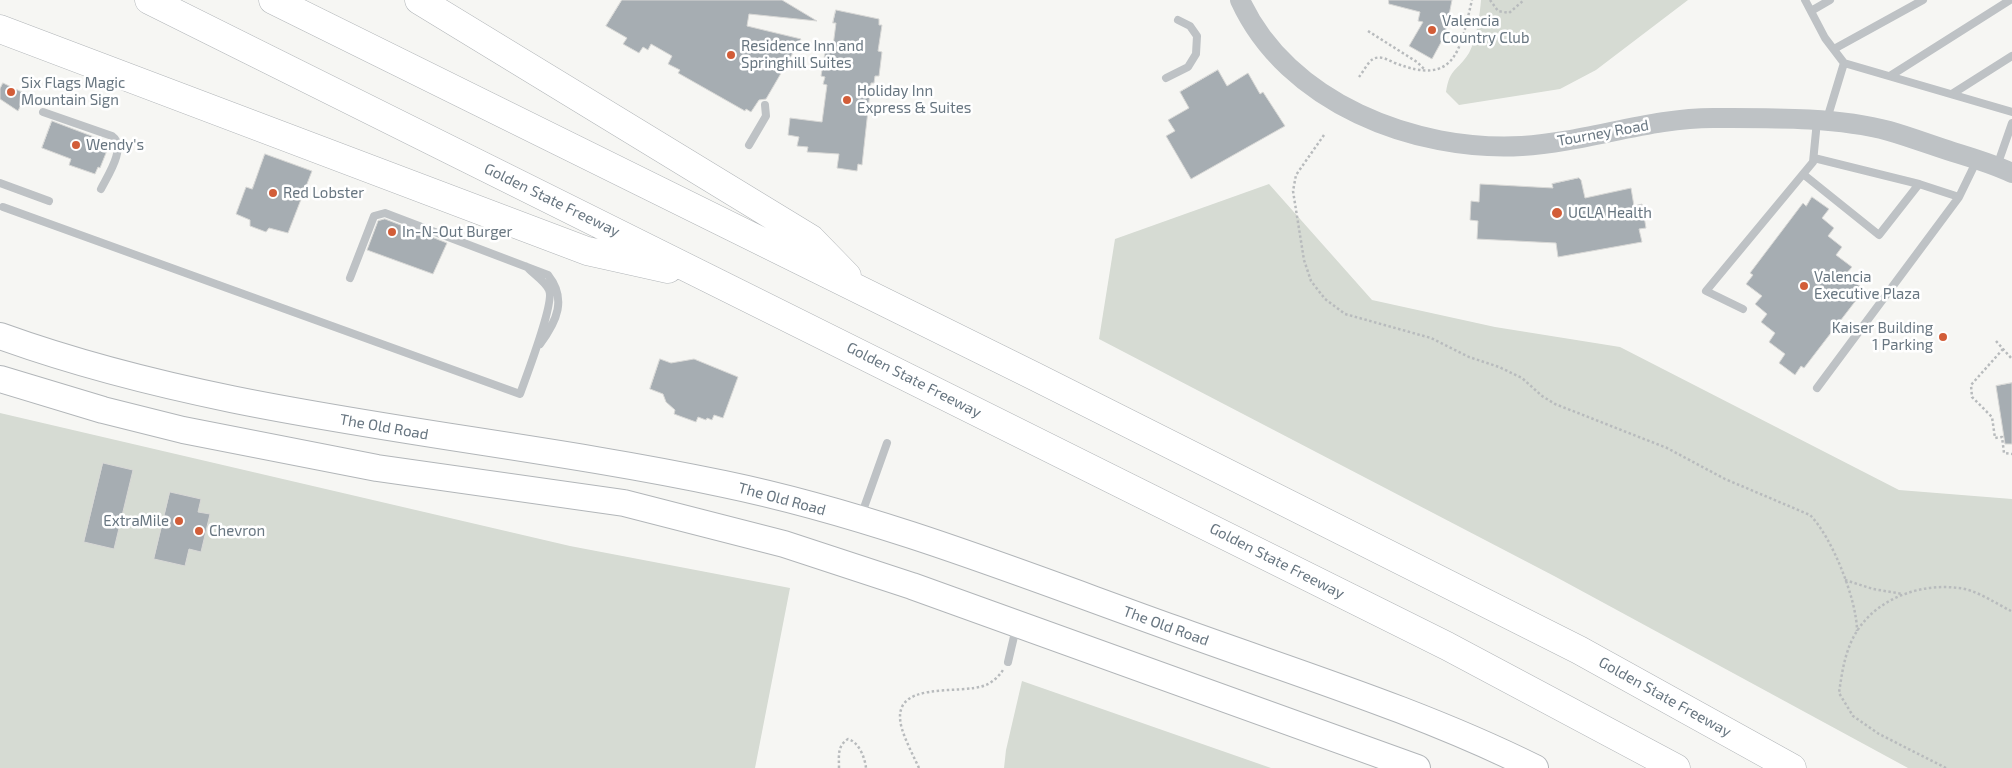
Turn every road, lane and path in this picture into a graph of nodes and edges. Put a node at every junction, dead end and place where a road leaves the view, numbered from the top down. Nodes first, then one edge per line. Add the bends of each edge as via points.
1 (149, 0) edge
2 (273, 0) edge
3 (419, 0) edge
4 (1240, 0) edge
5 (1472, 0) edge
6 (1490, 0) edge
7 (1524, 0) edge
8 (1805, 0) edge
9 (1830, 0) edge
10 (1923, 0) edge
11 (2010, 0) edge
12 (1811, 10) junction
13 (1178, 20) dead end
14 (0, 29) edge
15 (1368, 31) dead end
16 (1834, 49) junction
17 (2012, 56) edge
18 (1844, 63) junction
19 (1424, 70) junction
20 (1890, 76) junction
21 (1359, 77) dead end
22 (1166, 78) dead end
23 (1952, 94) junction
24 (765, 105) dead end
25 (43, 112) dead end
26 (2012, 112) edge
27 (1822, 121) junction
28 (2012, 123) edge
29 (1324, 135) dead end
30 (749, 145) dead end
31 (1814, 158) junction
32 (1977, 160) junction
33 (2004, 169) edge
34 (1803, 174) junction
35 (0, 183) edge
36 (1919, 184) junction
37 (101, 189) dead end
38 (1959, 198) junction
39 (49, 201) dead end
40 (3, 207) dead end
41 (350, 278) dead end
42 (711, 279) junction
43 (862, 292) junction
44 (1743, 309) dead end
45 (0, 336) edge
46 (1996, 341) dead end
47 (2003, 349) junction
48 (2012, 359) edge
49 (0, 379) edge
50 (1817, 388) dead end
51 (887, 443) dead end
52 (2012, 454) edge
53 (859, 521) junction
54 (1844, 579) junction
55 (1904, 594) junction
56 (2010, 610) dead end
57 (1017, 624) junction
58 (1857, 631) junction
59 (1008, 662) joint
60 (839, 768) edge
61 (866, 768) edge
62 (919, 768) edge
63 (1417, 768) edge
64 (1535, 768) edge
65 (1676, 768) edge
66 (1792, 768) edge
67 (1946, 768) edge

1 - 42 highway, Golden State Freeway
2 - 43 highway, Golden State Freeway
3 - 43 highway via 810,239
4 - 27 street, Tourney Road via 1261,36 1305,80 1366,117 1436,140 1481,146 1522,146 1561,142 1662,122 1715,118
5 - 19 path via 1465,32 1454,56 1439,70
6 - 7 path via 1498,11 1509,12
8 - 12 lane
9 - 12 lane
10 - 16 lane
11 - 20 lane
12 - 16 lane
13 - 22 lane via 1190,26 1197,36 1196,54 1188,67
14 - 42 highway via 587,251
15 - 19 path
16 - 18 lane
17 - 23 lane
18 - 20 lane
18 - 27 lane
19 - 21 path via 1414,70 1380,57 1372,59
20 - 23 lane
23 - 26 lane
24 - 30 lane via 766,116
25 - 37 lane via 117,140 113,164
27 - 31 lane
27 - 32 street, Tourney Road via 1887,130
28 - 33 lane
29 - 54 path via 1296,175 1293,191 1310,281 1324,299 1345,314 1431,338 1498,367 1522,378 1555,404 1668,448 1725,479 1810,515 1820,525
31 - 34 lane
31 - 36 lane
32 - 33 street, Tourney Road
32 - 38 lane
34 - 36 lane via 1879,235
34 - 44 lane via 1706,291
35 - 39 lane
36 - 38 lane
38 - 50 lane
40 - 41 lane via 520,394 538,345 550,330 559,302 559,292 548,275 385,213 374,216
42 - 65 highway, Golden State Freeway via 1438,642
43 - 66 highway, Golden State Freeway via 1579,650
45 - 53 main road, The Old Road via 49,354 172,387 340,420 726,484
46 - 47 path
47 - 48 path
47 - 52 path via 1971,385 1972,397 1992,417 1995,438 2002,437 2004,453
49 - 57 main road via 154,424 311,456 624,503 679,515 836,559
51 - 53 lane
53 - 64 main road, The Old Road via 923,540 1417,717
54 - 55 path
54 - 58 path via 1857,615
55 - 56 path via 1919,589 1959,588
55 - 58 path via 1873,614
57 - 59 lane
57 - 63 main road
58 - 67 path via 1844,662 1839,693 1853,716 1879,734
59 - 62 path via 999,676 985,685 928,691 909,698 903,705 900,715 902,728
60 - 61 path via 838,752 848,739 853,740 861,752

